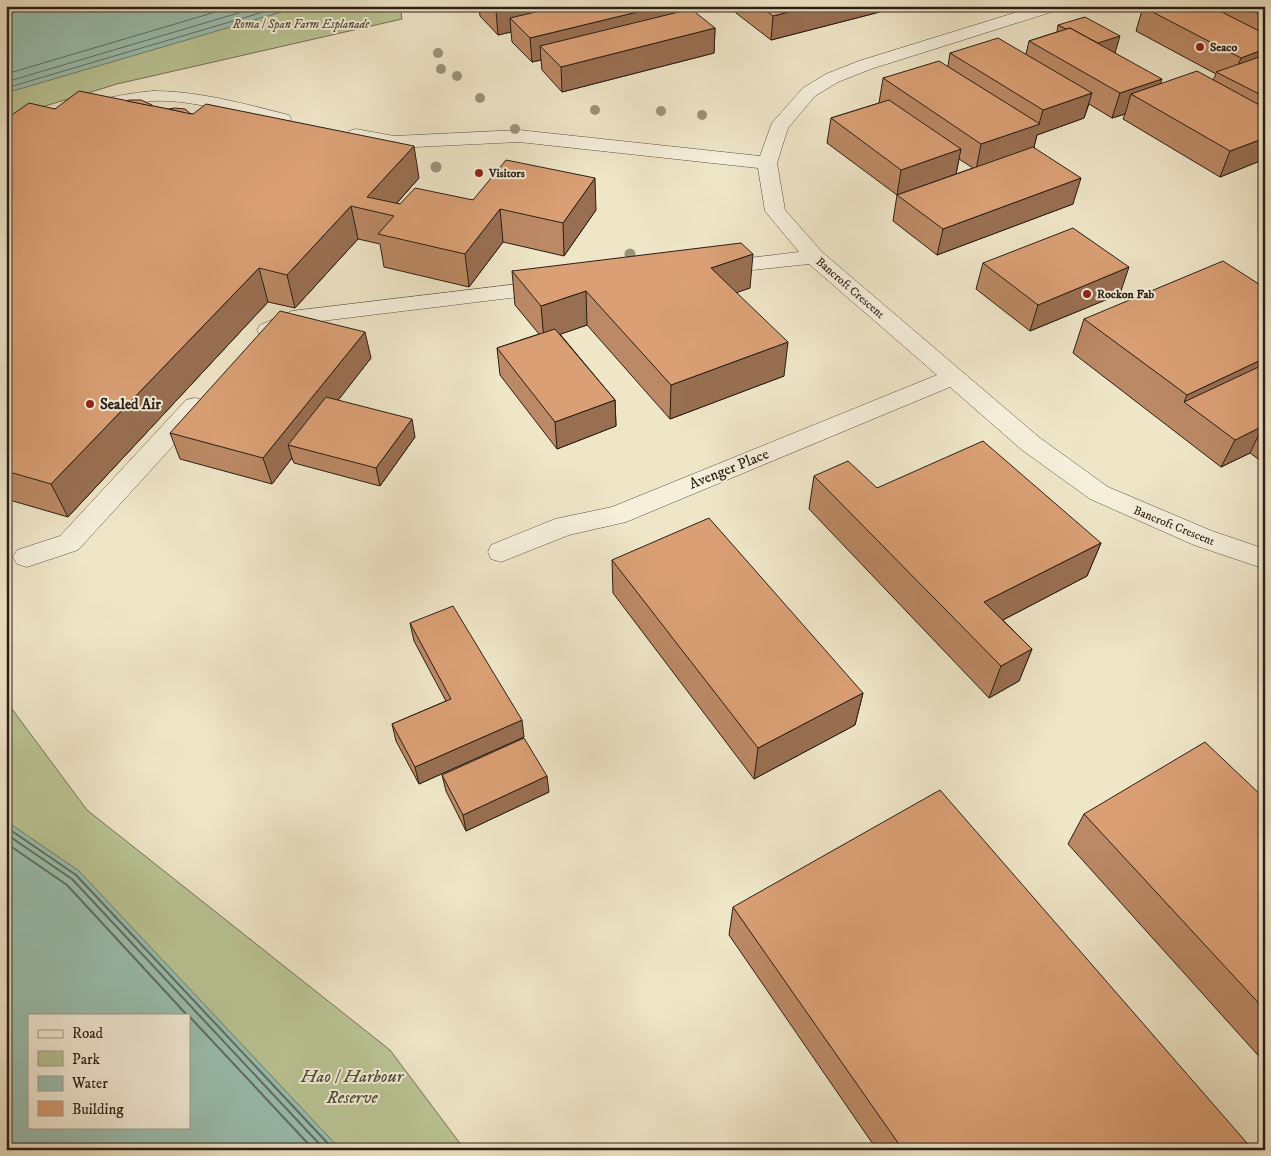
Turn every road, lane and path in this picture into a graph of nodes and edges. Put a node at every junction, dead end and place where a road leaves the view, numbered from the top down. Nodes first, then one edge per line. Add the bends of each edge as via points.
1 (1056, 6) edge
2 (69, 115) edge
3 (300, 123) edge
4 (337, 131) edge
5 (767, 163) junction
6 (814, 257) junction
7 (694, 271) edge
8 (576, 284) edge
9 (250, 347) edge
10 (954, 377) junction
11 (212, 388) edge
12 (501, 552) dead end
13 (27, 557) dead end
14 (1265, 559) edge

1 - 5 street, Bancroft Crescent via 832,78 809,92 779,127
2 - 3 street via 154,96 177,97
4 - 5 street via 394,142 519,136
5 - 6 street, Bancroft Crescent via 775,211
6 - 7 street
6 - 10 street, Bancroft Crescent
8 - 9 street via 292,318 263,333
10 - 12 street, Avenger Place via 617,515 564,526
10 - 14 street, Bancroft Crescent via 1031,444 1099,493 1203,538
11 - 13 street via 68,543

